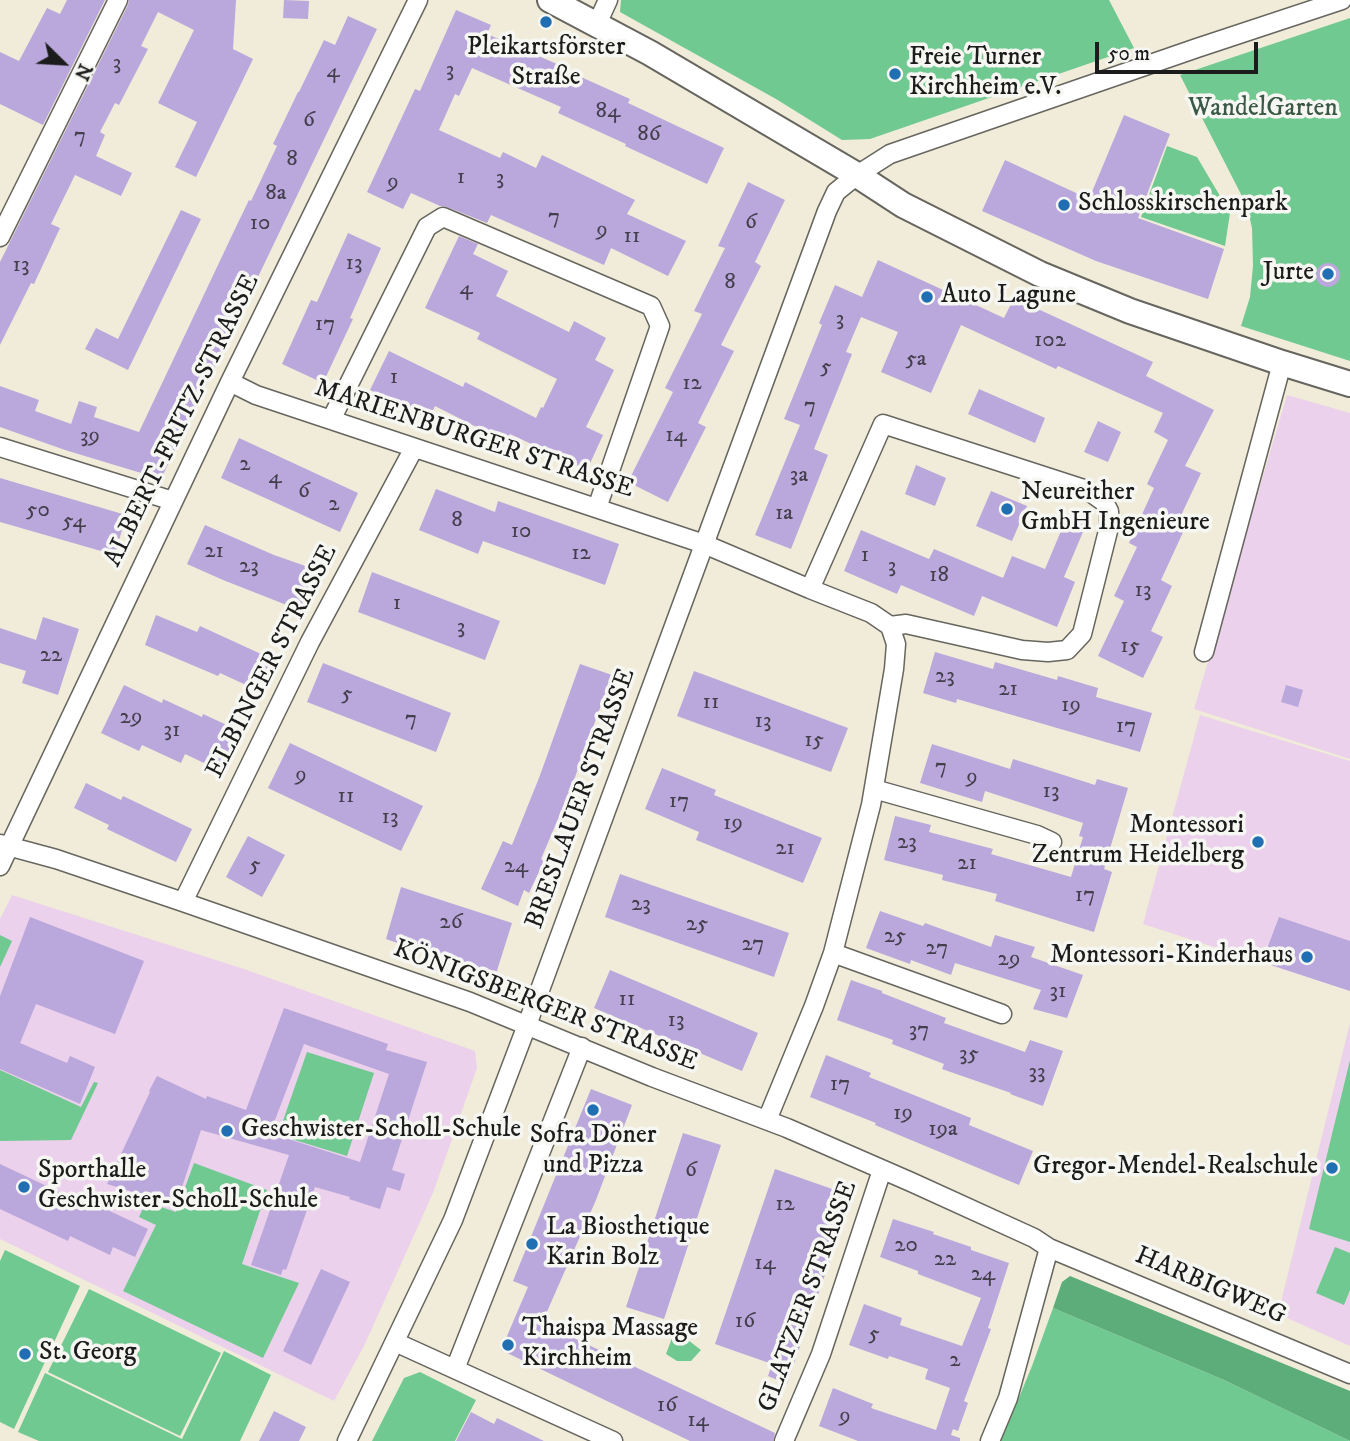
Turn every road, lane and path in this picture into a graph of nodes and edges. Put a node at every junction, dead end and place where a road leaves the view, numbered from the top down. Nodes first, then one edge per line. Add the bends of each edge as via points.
1 (118, 0) edge
2 (418, 0) edge
3 (550, 0) edge
4 (608, 0) edge
5 (1342, 0) edge
6 (597, 24) junction
7 (857, 175) junction
8 (0, 237) edge
9 (1282, 363) junction
10 (230, 382) junction
11 (1350, 384) edge
12 (331, 420) junction
13 (0, 447) edge
14 (415, 449) junction
15 (173, 501) junction
16 (597, 509) junction
17 (704, 544) junction
18 (810, 589) junction
19 (890, 626) junction
20 (1204, 652) dead end
21 (874, 789) junction
22 (1052, 842) dead end
23 (5, 845) edge
24 (0, 866) edge
25 (183, 902) junction
26 (833, 953) junction
27 (1002, 1014) dead end
28 (527, 1025) junction
29 (582, 1047) junction
30 (767, 1121) junction
31 (882, 1170) junction
32 (1049, 1248) junction
33 (395, 1342) junction
34 (454, 1369) junction
35 (1350, 1374) edge
36 (347, 1441) edge
37 (613, 1441) edge
38 (784, 1441) edge
39 (990, 1441) edge

1 - 8 street
2 - 10 street, ALBERT-FRITZ-STRASSE
3 - 6 street
4 - 6 street
5 - 7 street, BRESLAUER STRASSE via 890,154
6 - 7 street
7 - 9 street via 903,205 1040,274 1130,311
7 - 17 street, BRESLAUER STRASSE via 836,192 827,211
9 - 11 street
9 - 20 street
10 - 12 street, MARIENBURGER STRASSE via 256,396
10 - 15 street, ALBERT-FRITZ-STRASSE
12 - 14 street, MARIENBURGER STRASSE
12 - 16 street via 427,227 443,217 651,306 660,326
13 - 15 street
14 - 16 street, MARIENBURGER STRASSE
14 - 25 street, ELBINGER STRASSE via 310,642
15 - 23 street, ALBERT-FRITZ-STRASSE
16 - 17 street, MARIENBURGER STRASSE
17 - 18 street, MARIENBURGER STRASSE
17 - 28 street, BRESLAUER STRASSE
18 - 19 street, MARIENBURGER STRASSE via 871,613
18 - 19 street via 883,424 1087,490 1109,511 1082,634 1067,650 1022,650 906,624
19 - 21 street via 896,644 894,669
21 - 22 street
21 - 26 street
23 - 24 street, ALBERT-FRITZ-STRASSE
23 - 25 street, KÖNIGSBERGER STRASSE
25 - 28 street, KÖNIGSBERGER STRASSE
26 - 27 street
26 - 30 street
28 - 29 street, KÖNIGSBERGER STRASSE
28 - 33 street, BRESLAUER STRASSE via 453,1220
29 - 30 street, KÖNIGSBERGER STRASSE
29 - 34 street
30 - 31 street, KÖNIGSBERGER STRASSE
31 - 32 street, KÖNIGSBERGER STRASSE
31 - 38 street, GLATZER STRASSE via 821,1354
32 - 35 street, HARBIGWEG
32 - 39 street via 1007,1398
33 - 34 street
33 - 36 street, BRESLAUER STRASSE
34 - 37 street

